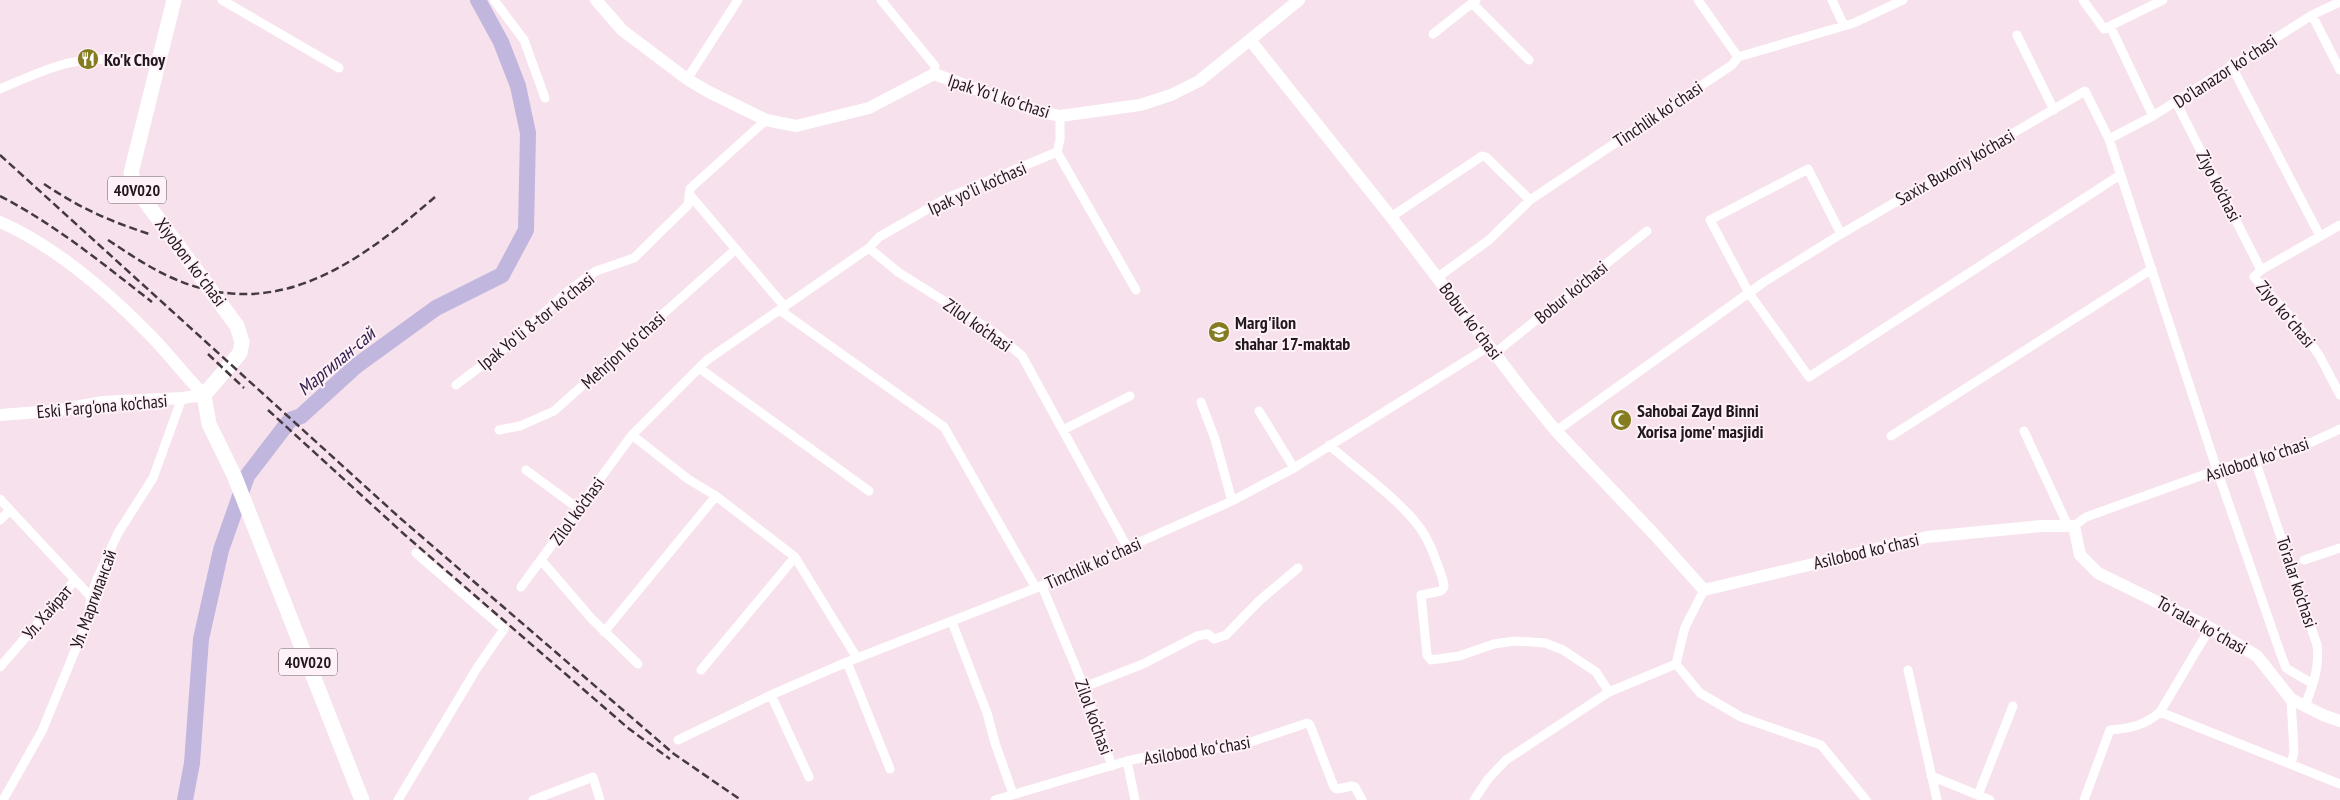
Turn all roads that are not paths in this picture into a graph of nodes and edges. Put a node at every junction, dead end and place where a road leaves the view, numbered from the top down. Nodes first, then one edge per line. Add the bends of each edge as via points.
1 (174, 0) edge
2 (222, 0) edge
3 (494, 0) edge
4 (596, 0) edge
5 (738, 0) edge
6 (881, 0) edge
7 (1299, 0) edge
8 (1698, 0) edge
9 (1832, 0) edge
10 (1903, 0) edge
11 (2083, 0) edge
12 (2163, 0) edge
13 (1474, 2) edge
14 (2340, 2) edge
15 (2312, 15) junction
16 (1844, 26) junction
17 (2107, 27) junction
18 (1433, 34) dead end
19 (2017, 35) dead end
20 (1250, 40) junction
21 (1738, 57) junction
22 (158, 60) junction
23 (1529, 60) dead end
24 (2231, 65) junction
25 (339, 68) dead end
26 (2340, 70) edge
27 (934, 74) junction
28 (687, 79) junction
29 (0, 89) edge
30 (545, 98) dead end
31 (2176, 102) junction
32 (2054, 110) junction
33 (1060, 116) junction
34 (2153, 116) junction
35 (766, 120) junction
36 (2108, 139) junction
37 (1057, 152) junction
38 (2120, 175) junction
39 (689, 194) junction
40 (1530, 200) junction
41 (1392, 217) junction
42 (0, 222) edge
43 (2340, 225) edge
44 (1647, 231) dead end
45 (1841, 234) junction
46 (2320, 236) junction
47 (869, 248) junction
48 (736, 249) junction
49 (2152, 268) junction
50 (2261, 270) junction
51 (1438, 277) junction
52 (1136, 290) dead end
53 (1749, 293) junction
54 (783, 309) junction
55 (1492, 350) junction
56 (700, 368) junction
57 (456, 385) dead end
58 (204, 395) junction
59 (2340, 395) edge
60 (1130, 396) dead end
61 (182, 398) junction
62 (1201, 402) dead end
63 (1259, 411) dead end
64 (0, 415) edge
65 (2340, 429) edge
66 (499, 430) dead end
67 (1063, 430) junction
68 (2024, 430) dead end
69 (1556, 431) junction
70 (632, 435) junction
71 (1891, 436) dead end
72 (1329, 445) junction
73 (2256, 460) junction
74 (1294, 468) junction
75 (526, 470) dead end
76 (2217, 470) junction
77 (869, 491) dead end
78 (716, 496) junction
79 (0, 499) edge
80 (1232, 501) junction
81 (579, 509) junction
82 (10, 510) junction
83 (0, 520) edge
84 (2071, 526) junction
85 (1127, 547) junction
86 (2340, 548) edge
87 (416, 553) dead end
88 (795, 556) junction
89 (541, 560) junction
90 (2304, 560) dead end
91 (1298, 568) dead end
92 (75, 580) junction
93 (521, 587) dead end
94 (1039, 587) junction
95 (1704, 590) junction
96 (90, 597) junction
97 (952, 622) junction
98 (2210, 628) junction
99 (604, 632) junction
100 (857, 658) junction
101 (847, 662) junction
102 (638, 664) dead end
103 (1676, 664) junction
104 (0, 667) edge
105 (701, 670) dead end
106 (1908, 670) dead end
107 (2313, 684) junction
108 (1084, 687) junction
109 (1609, 692) junction
110 (771, 695) junction
111 (2291, 699) junction
112 (2013, 706) dead end
113 (2305, 706) junction
114 (2160, 712) junction
115 (2340, 720) edge
116 (678, 740) dead end
117 (1127, 761) junction
118 (2290, 764) junction
119 (1112, 766) junction
120 (890, 769) dead end
121 (1931, 776) junction
122 (809, 777) dead end
123 (2340, 784) edge
124 (1013, 794) junction
125 (1978, 795) junction
126 (3, 800) edge
127 (362, 800) edge
128 (398, 800) edge
129 (533, 800) edge
130 (600, 800) edge
131 (995, 800) edge
132 (1135, 800) edge
133 (1362, 800) edge
134 (1474, 800) edge
135 (1866, 800) edge
136 (1937, 800) edge
137 (1990, 800) edge
138 (2084, 800) edge

1 - 22 main road, Xiyobon koʻchasi / 40V020
2 - 25 street
3 - 30 street via 524,40
4 - 28 street, Ipak Yoʻl koʻchasi via 622,30
5 - 28 street
6 - 27 street via 935,66
7 - 20 street, Ipak Yoʻl koʻchasi
8 - 21 street
9 - 16 street
10 - 16 street, Tinchlik koʻchasi
11 - 17 street
12 - 17 street
13 - 18 street
13 - 23 street
14 - 15 street, Do'lanazor koʻchasi
15 - 24 street, Do'lanazor koʻchasi
15 - 26 street
16 - 21 street, Tinchlik koʻchasi
17 - 34 street
19 - 32 street
20 - 33 street, Ipak Yoʻl koʻchasi via 1198,81 1171,95 1140,105
20 - 41 street, Bobur koʻchasi
21 - 40 street, Tinchlik koʻchasi via 1732,65
22 - 29 street via 72,63
22 - 58 main road, Xiyobon koʻchasi / 40V020 via 131,173 137,190 230,314 242,342 240,353
24 - 31 street, Do'lanazor koʻchasi
24 - 46 street
27 - 33 street, Ipak Yoʻl koʻchasi via 1036,111
27 - 35 street, Ipak Yoʻl koʻchasi via 869,108 796,126
28 - 35 street, Ipak Yoʻl koʻchasi
31 - 34 street, Do'lanazor koʻchasi
31 - 50 street, Ziyo ko'chasi
32 - 36 street, Saxix Buxoriy ko‘chasi via 2085,91
32 - 45 street, Saxix Buxoriy ko‘chasi
33 - 37 street
34 - 36 street, Do'lanazor koʻchasi
35 - 39 street, Ipak Yoʻli 8-tor koʼchasi via 694,185
36 - 38 street, Saxix Buxoriy ko‘chasi
37 - 47 street, Ipak yo'li ko'chasi via 946,198 879,237
37 - 52 street
38 - 49 street, Saxix Buxoriy ko‘chasi
38 - 53 street via 1809,377
39 - 48 street
39 - 57 street, Ipak Yoʻli 8-tor koʼchasi via 688,205 634,258 596,270
40 - 41 street via 1482,156
40 - 51 street, Tinchlik koʻchasi via 1488,240
41 - 51 street, Bobur koʻchasi
42 - 58 street via 57,255 90,281 151,335
43 - 46 street, Ziyo koʻchasi
44 - 55 street, Bobur ko'chasi
45 - 53 street, Saxix Buxoriy ko‘chasi
45 - 53 street via 1808,169 1710,220
46 - 50 street, Ziyo koʻchasi
47 - 54 street, Zilol ko‘chasi
47 - 67 street, Zilol ko‘chasi via 898,272 995,333 1022,356
48 - 54 street
48 - 66 street, Mehrjon koʻchasi via 554,411 520,426
49 - 71 street
49 - 76 street, Saxix Buxoriy ko‘chasi
50 - 59 street, Ziyo koʻchasi via 2255,274 2256,279 2319,355
51 - 55 street, Bobur koʻchasi
53 - 69 street, Saxix Buxoriy ko‘chasi
54 - 56 street, Zilol ko‘chasi via 706,360
54 - 94 street, Zilol ko‘chasi via 944,427
55 - 69 street, Bobur koʻchasi
55 - 72 street, Tinchlik koʻchasi
56 - 70 street, Zilol ko‘chasi
56 - 77 street
58 - 61 street, Eski Farg'ona ko'chasi
58 - 127 main road, 40V020 via 209,424 254,524
60 - 67 street
61 - 64 street, Eski Farg'ona ko'chasi via 104,402
61 - 96 street, Ул. Маргилансай via 153,478 118,533
62 - 80 street
63 - 74 street
65 - 73 street, Asilobod koʻchasi via 2312,442
67 - 85 street, Zilol ko‘chasi
68 - 84 street
69 - 95 street, Bobur koʻchasi
70 - 78 street via 688,479
70 - 81 street, Zilol ko‘chasi
72 - 74 street, Tinchlik koʻchasi
72 - 109 street via 1401,508 1427,540 1444,580 1441,591 1421,595 1427,655 1431,660 1459,656 1494,644 1515,641 1545,643 1563,650 1596,672
73 - 76 street, Asilobod koʻchasi
73 - 107 street, To'ralar ko'chasi via 2318,645 2319,658
74 - 80 street, Tinchlik koʻchasi
75 - 81 street
76 - 84 street, Asilobod koʻchasi via 2086,517
76 - 107 street, Saxix Buxoriy ko‘chasi via 2286,668
78 - 88 street
78 - 99 street
79 - 82 street
80 - 85 street, Tinchlik koʻchasi
81 - 89 street, Zilol ko‘chasi
82 - 83 street
82 - 92 street
84 - 95 street, Asilobod koʻchasi via 1927,537
84 - 98 street, Toʻralar koʻchasi via 2080,555 2098,573
85 - 94 street, Tinchlik koʻchasi
86 - 90 street
87 - 128 street via 504,629
88 - 100 street
88 - 105 street
89 - 93 street, Zilol ko‘chasi
89 - 99 street
91 - 108 street via 1226,635 1214,639 1208,634 1197,636 1143,664
92 - 96 street
92 - 104 street, Ул. Хайрат
94 - 97 street, Tinchlik koʻchasi
94 - 108 street, Zilol ko‘chasi
95 - 103 street via 1685,627
96 - 126 street, Ул. Маргилансай via 88,619 42,731
97 - 100 street, Tinchlik koʻchasi
97 - 124 street via 987,713
98 - 111 street, Toʻralar koʻchasi via 2257,656
98 - 114 street
99 - 102 street
100 - 101 street, Tinchlik koʻchasi
101 - 110 street, Tinchlik koʻchasi
101 - 120 street
103 - 109 street
103 - 135 street via 1700,693 1741,717 1821,745
106 - 121 street
107 - 113 street, To'ralar ko'chasi
108 - 119 street, Zilol ko‘chasi
109 - 134 street via 1506,760
110 - 116 street, Tinchlik koʻchasi
110 - 122 street
111 - 113 street, Toʻralar koʻchasi
111 - 118 street via 2294,752
112 - 125 street
113 - 115 street, Toʻralar koʻchasi
114 - 118 street
114 - 138 street via 2137,727 2110,730
117 - 119 street, Asilobod koʻchasi
117 - 132 street, Asilobod koʻchasi
117 - 133 street, Asilobod koʻchasi via 1242,745 1307,723 1334,787 1355,787
118 - 123 street
119 - 124 street, Asilobod koʻchasi
121 - 125 street
121 - 136 street
124 - 131 street, Asilobod koʻchasi
125 - 137 street
129 - 130 street via 593,777

